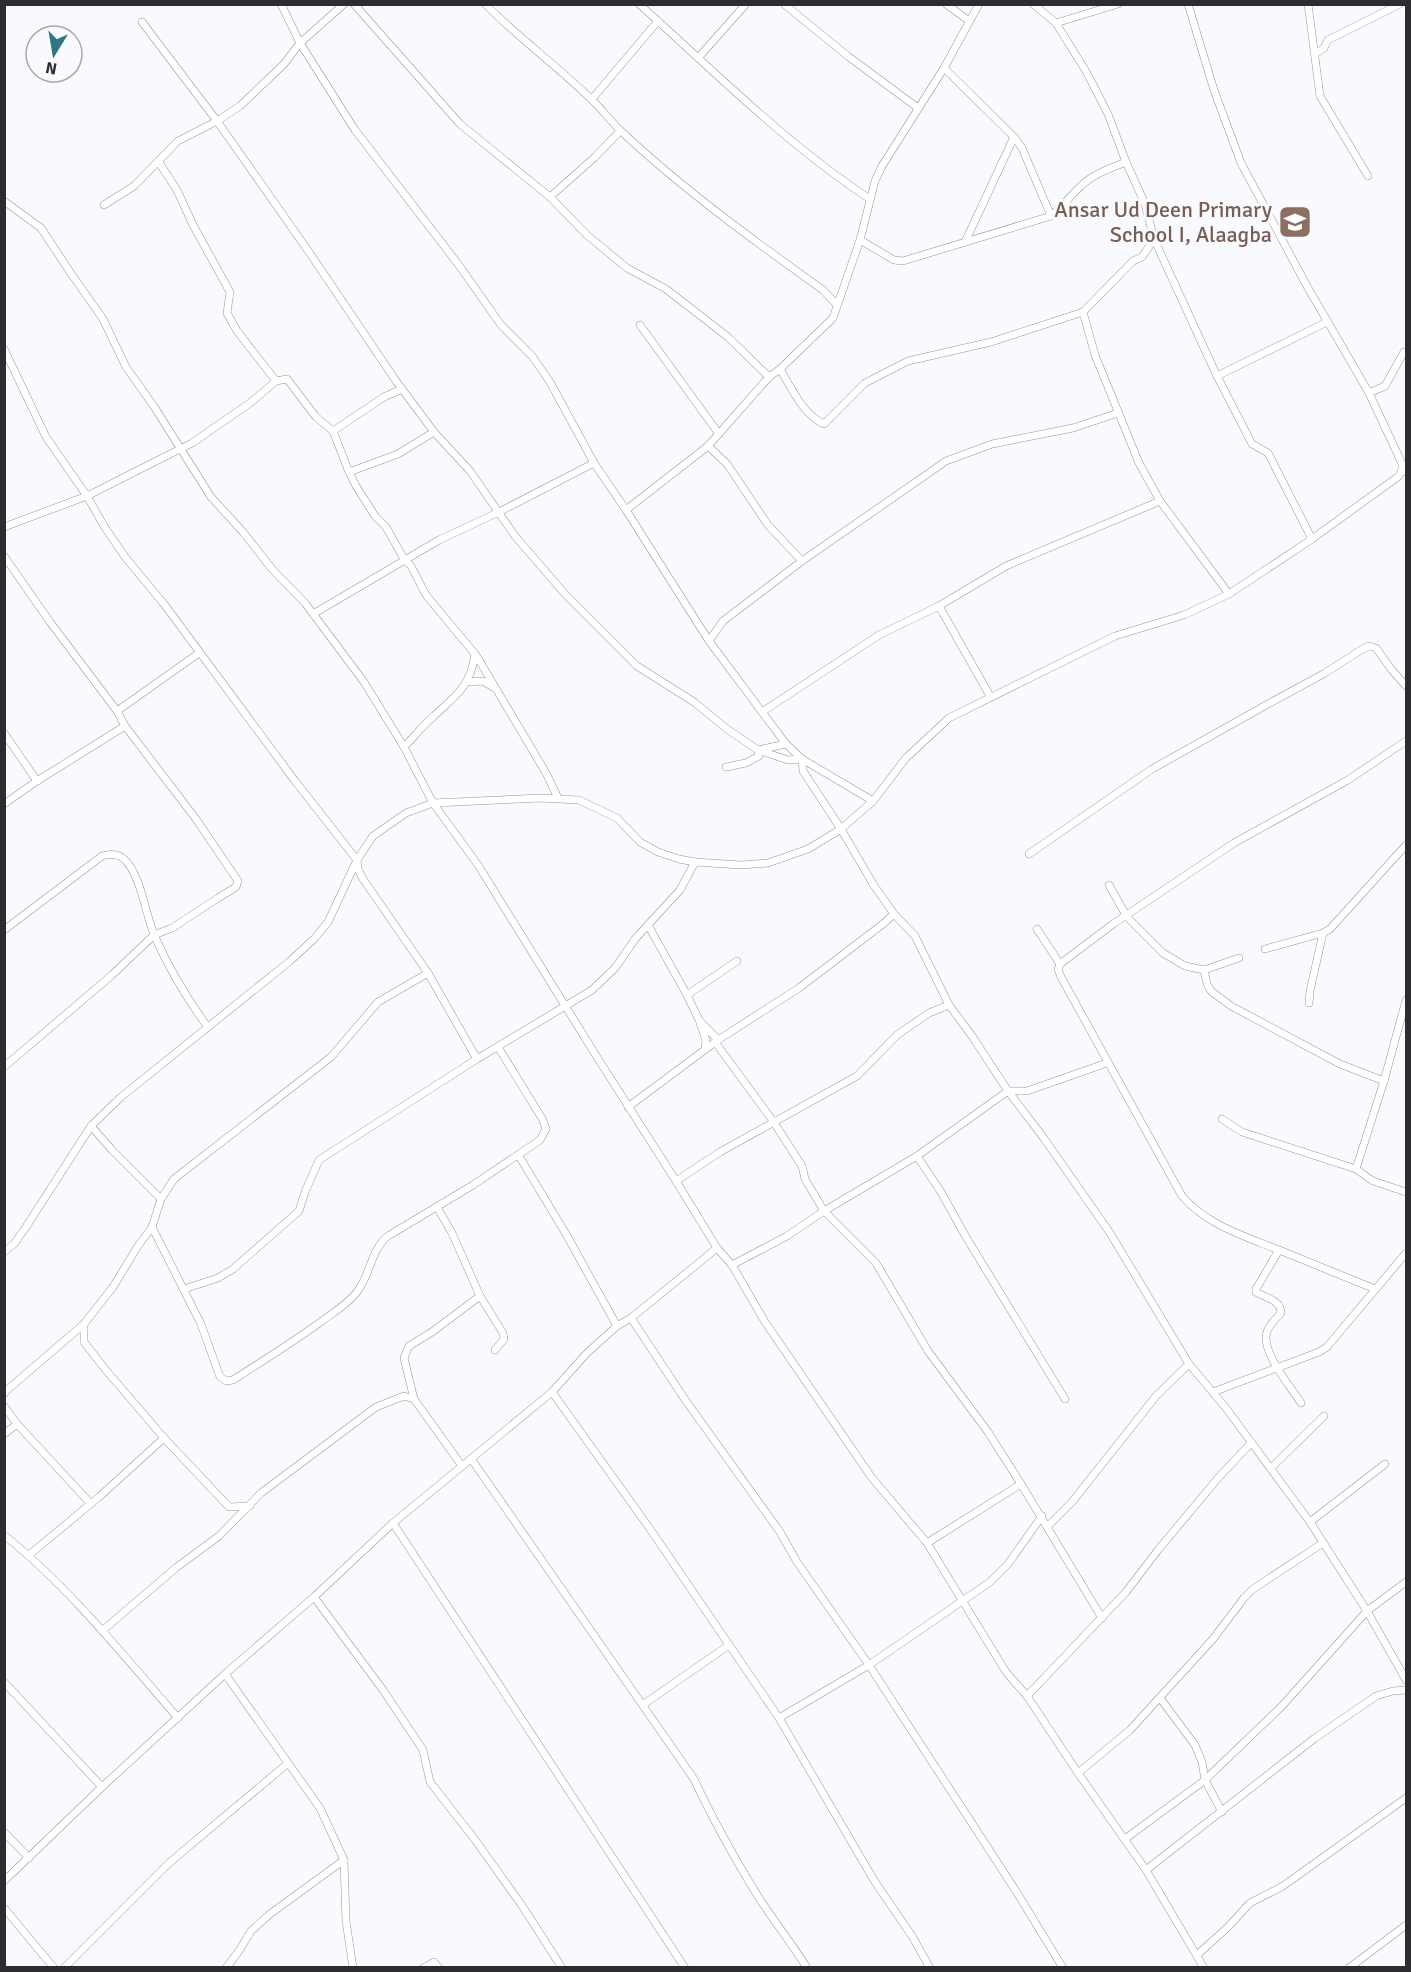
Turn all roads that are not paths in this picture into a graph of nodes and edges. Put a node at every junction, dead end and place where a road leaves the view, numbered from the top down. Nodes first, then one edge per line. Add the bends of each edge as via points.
1 (281, 4) edge
2 (344, 4) edge
3 (354, 4) edge
4 (485, 4) edge
5 (639, 4) edge
6 (746, 4) edge
7 (784, 4) edge
8 (946, 4) edge
9 (979, 4) edge
10 (1033, 4) edge
11 (1118, 4) edge
12 (1188, 4) edge
13 (1308, 4) edge
14 (1400, 4) edge
15 (658, 21) junction
16 (969, 21) junction
17 (142, 22) dead end
18 (1056, 22) junction
19 (1313, 38) junction
20 (1328, 40) junction
21 (300, 43) junction
22 (1315, 54) junction
23 (698, 58) junction
24 (944, 68) junction
25 (592, 99) junction
26 (918, 108) junction
27 (217, 122) junction
28 (620, 131) junction
29 (1014, 137) junction
30 (158, 161) junction
31 (1126, 162) junction
32 (1368, 176) dead end
33 (550, 197) junction
34 (870, 199) junction
35 (4, 201) edge
36 (104, 205) dead end
37 (1051, 216) junction
38 (1154, 238) junction
39 (860, 240) junction
40 (966, 240) junction
41 (837, 305) junction
42 (1083, 312) junction
43 (1327, 322) junction
44 (640, 324) dead end
45 (4, 349) edge
46 (1404, 352) dead end
47 (780, 369) junction
48 (1217, 376) junction
49 (769, 377) junction
50 (276, 381) junction
51 (402, 389) junction
52 (1369, 393) junction
53 (1118, 413) junction
54 (333, 431) junction
55 (434, 432) junction
56 (719, 434) junction
57 (708, 446) junction
58 (181, 448) junction
59 (594, 463) junction
60 (1406, 468) edge
61 (349, 472) junction
62 (87, 496) junction
63 (1160, 501) junction
64 (626, 510) junction
65 (499, 512) junction
66 (4, 526) edge
67 (1312, 539) junction
68 (4, 556) edge
69 (404, 559) junction
70 (802, 561) junction
71 (1229, 594) junction
72 (939, 606) junction
73 (313, 614) junction
74 (709, 641) junction
75 (199, 653) junction
76 (475, 654) junction
77 (467, 682) junction
78 (1407, 686) edge
79 (495, 688) junction
80 (990, 696) junction
81 (117, 711) junction
82 (762, 712) junction
83 (125, 726) junction
84 (4, 733) edge
85 (1407, 741) edge
86 (786, 744) junction
87 (404, 747) junction
88 (758, 750) junction
89 (802, 759) junction
90 (726, 767) dead end
91 (37, 781) junction
92 (558, 798) junction
93 (873, 801) junction
94 (433, 803) junction
95 (4, 804) edge
96 (841, 829) junction
97 (1407, 845) edge
98 (1029, 854) dead end
99 (357, 860) junction
100 (695, 862) junction
101 (1109, 885) dead end
102 (894, 914) junction
103 (1127, 916) junction
104 (648, 925) junction
105 (1037, 929) dead end
106 (4, 930) edge
107 (1323, 933) junction
108 (154, 935) junction
109 (1265, 949) dead end
110 (1239, 958) dead end
111 (737, 961) dead end
112 (1060, 964) junction
113 (1204, 970) junction
114 (428, 973) junction
115 (687, 995) junction
116 (1407, 1000) edge
117 (1309, 1003) dead end
118 (565, 1005) junction
119 (949, 1005) junction
120 (699, 1020) junction
121 (207, 1026) junction
122 (716, 1041) junction
123 (498, 1047) junction
124 (704, 1050) junction
125 (477, 1059) junction
126 (1107, 1063) junction
127 (4, 1066) edge
128 (1384, 1081) junction
129 (1008, 1091) junction
130 (628, 1107) junction
131 (1222, 1119) dead end
132 (773, 1121) junction
133 (91, 1126) junction
134 (519, 1156) junction
135 (917, 1156) junction
136 (1356, 1169) junction
137 (676, 1180) junction
138 (1407, 1192) edge
139 (161, 1199) junction
140 (437, 1207) junction
141 (824, 1211) junction
142 (152, 1227) junction
143 (717, 1248) junction
144 (1279, 1250) junction
145 (4, 1252) edge
146 (1407, 1253) edge
147 (732, 1265) junction
148 (184, 1289) junction
149 (1375, 1289) junction
150 (480, 1296) junction
151 (632, 1318) junction
152 (84, 1324) junction
153 (617, 1326) junction
154 (68, 1338) junction
155 (84, 1342) junction
156 (495, 1350) dead end
157 (1189, 1364) junction
158 (1278, 1369) junction
159 (552, 1392) junction
160 (1213, 1392) junction
161 (4, 1394) edge
162 (414, 1399) junction
163 (1065, 1399) dead end
164 (1301, 1403) dead end
165 (4, 1406) edge
166 (1324, 1416) dead end
167 (17, 1424) junction
168 (4, 1434) edge
169 (164, 1438) junction
170 (1251, 1443) junction
171 (472, 1460) junction
172 (1385, 1464) dead end
173 (462, 1466) junction
174 (1271, 1468) junction
175 (1021, 1484) junction
176 (90, 1503) junction
177 (250, 1506) junction
178 (229, 1507) junction
179 (1042, 1516) junction
180 (1310, 1522) junction
181 (232, 1523) junction
182 (393, 1523) junction
183 (1048, 1526) junction
184 (4, 1535) edge
185 (927, 1543) junction
186 (1323, 1543) junction
187 (29, 1555) junction
188 (1407, 1582) edge
189 (314, 1597) junction
190 (962, 1602) junction
191 (1367, 1611) junction
192 (1102, 1618) junction
193 (102, 1631) junction
194 (729, 1645) junction
195 (869, 1665) junction
196 (225, 1674) junction
197 (1407, 1680) edge
198 (4, 1682) edge
199 (1407, 1690) edge
200 (1027, 1696) junction
201 (1160, 1698) junction
202 (644, 1704) junction
203 (178, 1718) junction
204 (779, 1718) junction
205 (287, 1764) junction
206 (1078, 1773) junction
207 (1205, 1780) junction
208 (102, 1787) junction
209 (1407, 1798) edge
210 (1222, 1812) junction
211 (4, 1832) edge
212 (1125, 1839) junction
213 (28, 1858) junction
214 (344, 1860) junction
215 (1146, 1870) junction
216 (4, 1881) edge
217 (4, 1908) edge
218 (1407, 1925) edge
219 (1197, 1955) junction
220 (54, 1968) edge
221 (64, 1968) edge
222 (226, 1968) edge
223 (353, 1968) edge
224 (423, 1968) edge
225 (439, 1968) edge
226 (562, 1968) edge
227 (685, 1968) edge
228 (807, 1968) edge
229 (930, 1968) edge
230 (1063, 1968) edge
231 (1204, 1968) edge
232 (1349, 1968) edge

1 - 21 street
2 - 21 street
3 - 33 street via 460,124
4 - 25 street
5 - 15 street
6 - 23 street
7 - 26 street
8 - 16 street
9 - 16 street
10 - 18 street
11 - 18 street
12 - 43 street via 1241,163
13 - 19 street
14 - 20 street
15 - 23 street
15 - 25 street
16 - 24 street
17 - 27 street
18 - 31 street via 1108,114
19 - 20 street
19 - 22 street
20 - 22 street
21 - 27 street via 240,106
21 - 59 street via 356,130 501,325 532,356
22 - 32 street via 1320,96
23 - 34 street via 770,122
24 - 26 street
24 - 29 street
25 - 28 street
26 - 34 street via 882,166
27 - 30 street via 178,141
27 - 51 street
28 - 33 street
28 - 41 street via 715,212 823,290
29 - 37 street
29 - 40 street
30 - 36 street via 134,186
30 - 50 street via 230,292 227,313
31 - 37 street via 1082,184
31 - 38 street via 1145,204
33 - 49 street via 587,236 728,337
34 - 39 street
35 - 58 street via 41,228 103,319 126,367
37 - 40 street
38 - 42 street via 1142,257 1133,261
38 - 48 street
39 - 40 street via 894,260 903,261
39 - 41 street
41 - 47 street via 833,318
42 - 47 street via 991,342 908,360 865,383 824,424 801,404
42 - 53 street
43 - 48 street
43 - 52 street
44 - 56 street
45 - 62 street via 46,437
46 - 52 street via 1385,386
47 - 49 street
48 - 67 street via 1252,444 1268,453
49 - 56 street
50 - 54 street via 287,380 316,417
50 - 58 street
51 - 54 street via 384,396
51 - 55 street
52 - 60 street
53 - 63 street
53 - 70 street via 1073,429 992,444 946,461
54 - 61 street
55 - 61 street via 398,454
55 - 65 street via 470,471
56 - 57 street
57 - 64 street
57 - 70 street via 728,464 768,525
58 - 62 street
58 - 73 street via 211,496
59 - 64 street
59 - 65 street
60 - 67 street
61 - 69 street
62 - 66 street
62 - 75 street via 125,557
63 - 71 street
63 - 72 street via 1006,566
64 - 74 street
65 - 69 street
65 - 88 street via 514,536 558,587 638,666
67 - 71 street
68 - 81 street
69 - 73 street
69 - 76 street via 426,595
70 - 74 street via 723,621
71 - 80 street via 1184,615 1115,636
72 - 80 street
72 - 82 street via 879,635
73 - 87 street via 364,682
74 - 82 street
75 - 81 street
75 - 99 street
76 - 77 street
76 - 79 street
77 - 79 street via 483,681
77 - 87 street
78 - 98 street via 1376,648 1366,647 1325,674 1152,769
79 - 92 street
80 - 93 street via 950,718 906,758
81 - 83 street
82 - 86 street
83 - 91 street
83 - 108 street via 238,881 236,887 172,928
84 - 91 street
85 - 103 street via 1348,780 1234,843
86 - 88 street
86 - 89 street
87 - 94 street
88 - 89 street via 788,760
88 - 90 street via 755,760
89 - 93 street
89 - 96 street via 803,771
91 - 95 street
92 - 94 street
92 - 100 street via 579,800 617,818 640,842 658,852
93 - 96 street
94 - 99 street via 406,813 373,836
94 - 118 street via 478,865
96 - 100 street via 808,849 768,863
96 - 102 street
97 - 107 street
99 - 114 street via 363,879
99 - 121 street via 328,922 314,939
100 - 104 street via 680,890
101 - 103 street
102 - 119 street via 915,936
102 - 122 street via 799,988
103 - 112 street
103 - 113 street via 1162,953 1185,966
104 - 115 street
104 - 118 street via 616,967 592,990
105 - 112 street
106 - 108 street via 109,854 126,860 142,892
107 - 109 street
107 - 117 street
108 - 121 street
108 - 127 street
110 - 113 street
111 - 115 street
112 - 126 street via 1061,977
113 - 128 street via 1211,991 1231,1006 1340,1064
114 - 125 street
114 - 139 street via 378,1002 331,1057 174,1179
115 - 120 street
116 - 128 street
118 - 123 street
118 - 130 street
119 - 129 street
119 - 132 street via 929,1013 897,1035 857,1076
120 - 122 street
120 - 124 street
121 - 133 street via 121,1096
122 - 124 street
122 - 132 street
123 - 125 street
123 - 134 street via 546,1129 540,1140
124 - 130 street
125 - 148 street via 319,1160 300,1211 233,1269
126 - 129 street via 1027,1091
126 - 144 street via 1182,1196 1199,1214
128 - 136 street
129 - 135 street
129 - 157 street via 1110,1233
130 - 137 street
131 - 136 street via 1242,1132
132 - 137 street
132 - 141 street via 802,1166 805,1179
133 - 139 street
133 - 145 street via 26,1227
134 - 140 street
134 - 153 street
135 - 141 street
135 - 163 street
136 - 138 street via 1373,1180
137 - 143 street
139 - 142 street
140 - 148 street via 380,1243 358,1292 347,1303 233,1380 220,1377
140 - 150 street
141 - 147 street
141 - 175 street via 876,1263 928,1351
142 - 148 street
142 - 152 street
143 - 147 street
143 - 151 street
144 - 149 street
144 - 158 street via 1256,1289 1281,1307 1266,1333 1266,1346
146 - 149 street
147 - 185 street via 765,1322 872,1478
149 - 158 street via 1327,1347
150 - 156 street via 503,1333 504,1339
150 - 162 street via 409,1346 404,1358
151 - 153 street
151 - 195 street
152 - 154 street
152 - 155 street
153 - 159 street via 586,1353
154 - 155 street
154 - 161 street
155 - 169 street
157 - 160 street
157 - 183 street via 1156,1396 1072,1502
158 - 160 street
158 - 164 street
159 - 171 street
159 - 194 street
160 - 170 street
162 - 173 street
162 - 177 street via 404,1396 376,1407 261,1493
165 - 167 street
166 - 174 street
167 - 168 street
167 - 176 street
169 - 176 street
169 - 178 street
170 - 174 street
170 - 192 street
171 - 173 street
171 - 202 street
172 - 180 street
173 - 182 street
174 - 180 street
175 - 179 street
175 - 185 street
176 - 187 street
177 - 178 street
177 - 181 street
178 - 181 street
179 - 183 street
179 - 190 street via 1008,1564
180 - 186 street
181 - 193 street
182 - 189 street
182 - 227 street
183 - 192 street
184 - 187 street
185 - 190 street
186 - 191 street
186 - 201 street via 1253,1589
187 - 193 street
188 - 191 street
189 - 196 street
189 - 226 street via 423,1750 430,1782 523,1907
190 - 195 street
190 - 200 street via 1006,1672
191 - 197 street
191 - 207 street via 1282,1706
192 - 200 street
193 - 203 street
194 - 202 street
194 - 204 street
195 - 204 street
195 - 230 street
196 - 203 street
196 - 205 street
198 - 208 street
199 - 210 street via 1377,1696 1315,1738
200 - 206 street
201 - 206 street via 1130,1730
201 - 207 street via 1195,1745
202 - 228 street via 694,1779 711,1817 761,1900
203 - 208 street
204 - 229 street
205 - 214 street via 320,1808
205 - 221 street via 169,1863
206 - 212 street
207 - 210 street
207 - 212 street
208 - 213 street
209 - 219 street via 1283,1886 1250,1902
210 - 215 street
211 - 213 street
212 - 215 street
213 - 216 street
214 - 222 street via 251,1931
214 - 223 street via 346,1921
215 - 219 street
217 - 220 street
218 - 232 street
219 - 231 street
224 - 225 street via 434,1962

